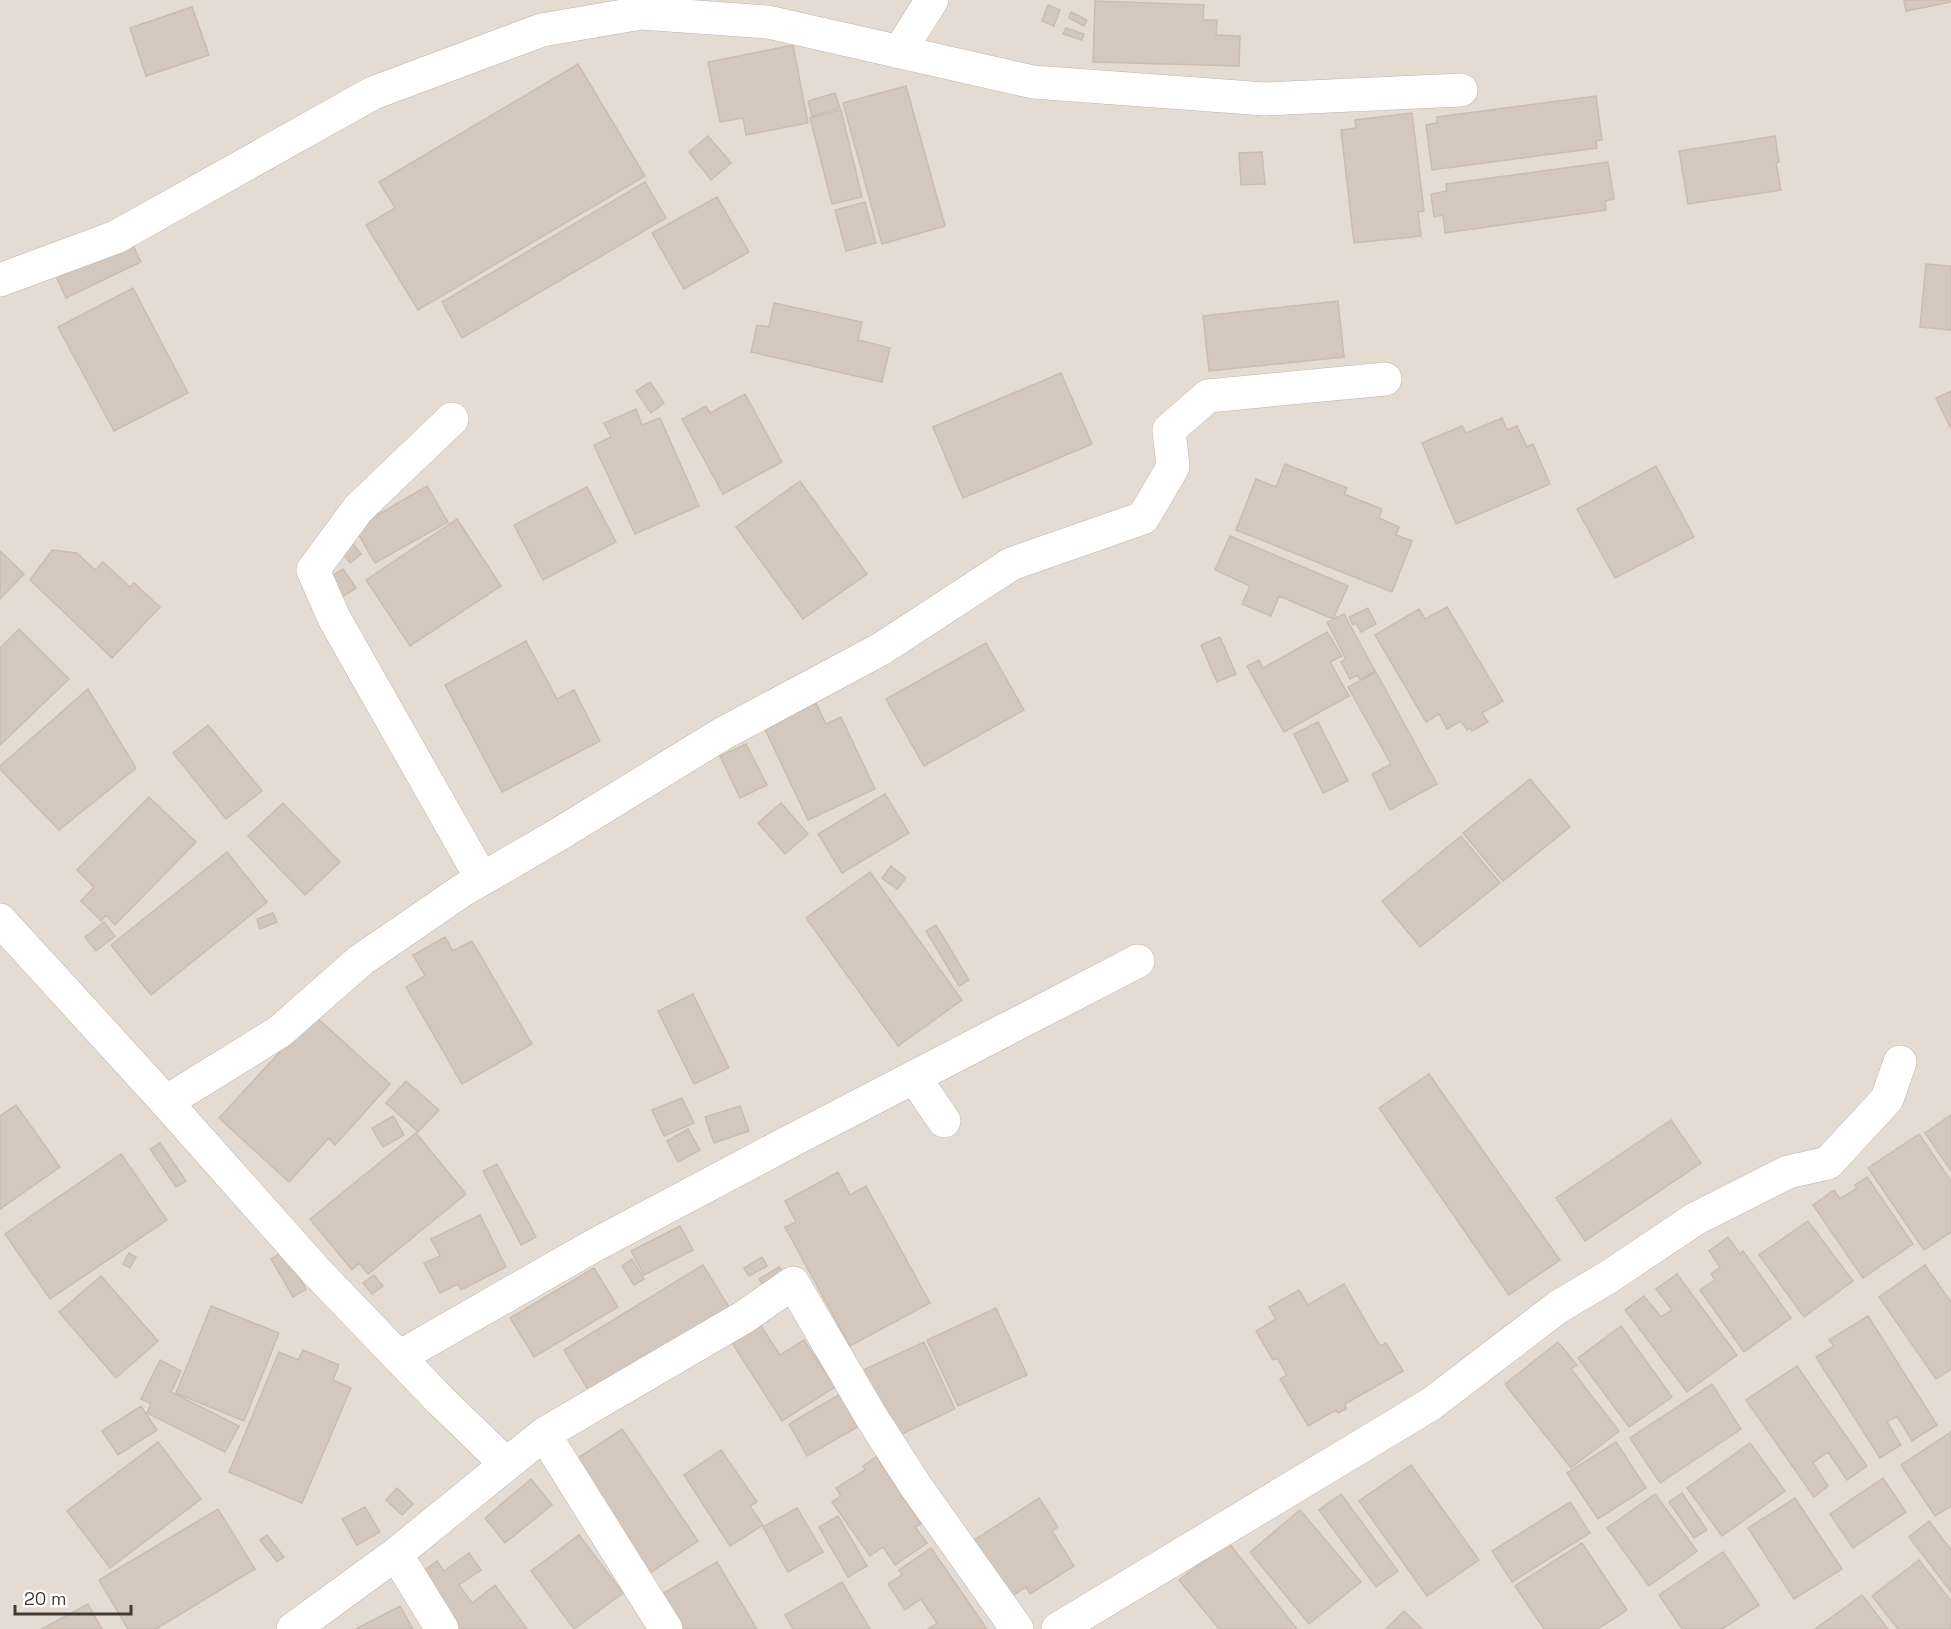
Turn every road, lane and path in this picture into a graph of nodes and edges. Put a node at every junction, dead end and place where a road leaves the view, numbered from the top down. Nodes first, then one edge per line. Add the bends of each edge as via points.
1 (932, 0) edge
2 (899, 52) junction
3 (1461, 90) dead end
4 (0, 279) edge
5 (1385, 379) dead end
6 (452, 419) dead end
7 (482, 879) junction
8 (0, 920) edge
9 (1138, 961) dead end
10 (1900, 1062) dead end
11 (914, 1077) junction
12 (166, 1102) junction
13 (944, 1120) dead end
14 (399, 1357) junction
15 (544, 1434) junction
16 (506, 1464) junction
17 (396, 1554) junction
18 (293, 1629) edge
19 (442, 1629) edge
20 (666, 1629) edge
21 (1017, 1629) edge
22 (1058, 1629) edge

1 - 2 street
2 - 3 street via 1033,82 1265,99
2 - 4 street via 768,22 641,13 542,30 373,93 116,237
5 - 7 street via 1208,396 1169,430 1173,467 1143,518 1011,564 881,649 722,734
6 - 7 street via 358,509 313,570 334,618
7 - 12 street via 361,960 279,1032
8 - 12 street
9 - 11 street
10 - 22 street via 1887,1098 1828,1163 1788,1172 1695,1219 1558,1307 1431,1404
11 - 13 street
11 - 14 street via 593,1246
12 - 14 street via 317,1272
14 - 16 street
15 - 16 street
15 - 20 street
15 - 21 street via 744,1317 793,1283 915,1485
16 - 17 street
17 - 18 street
17 - 19 street

